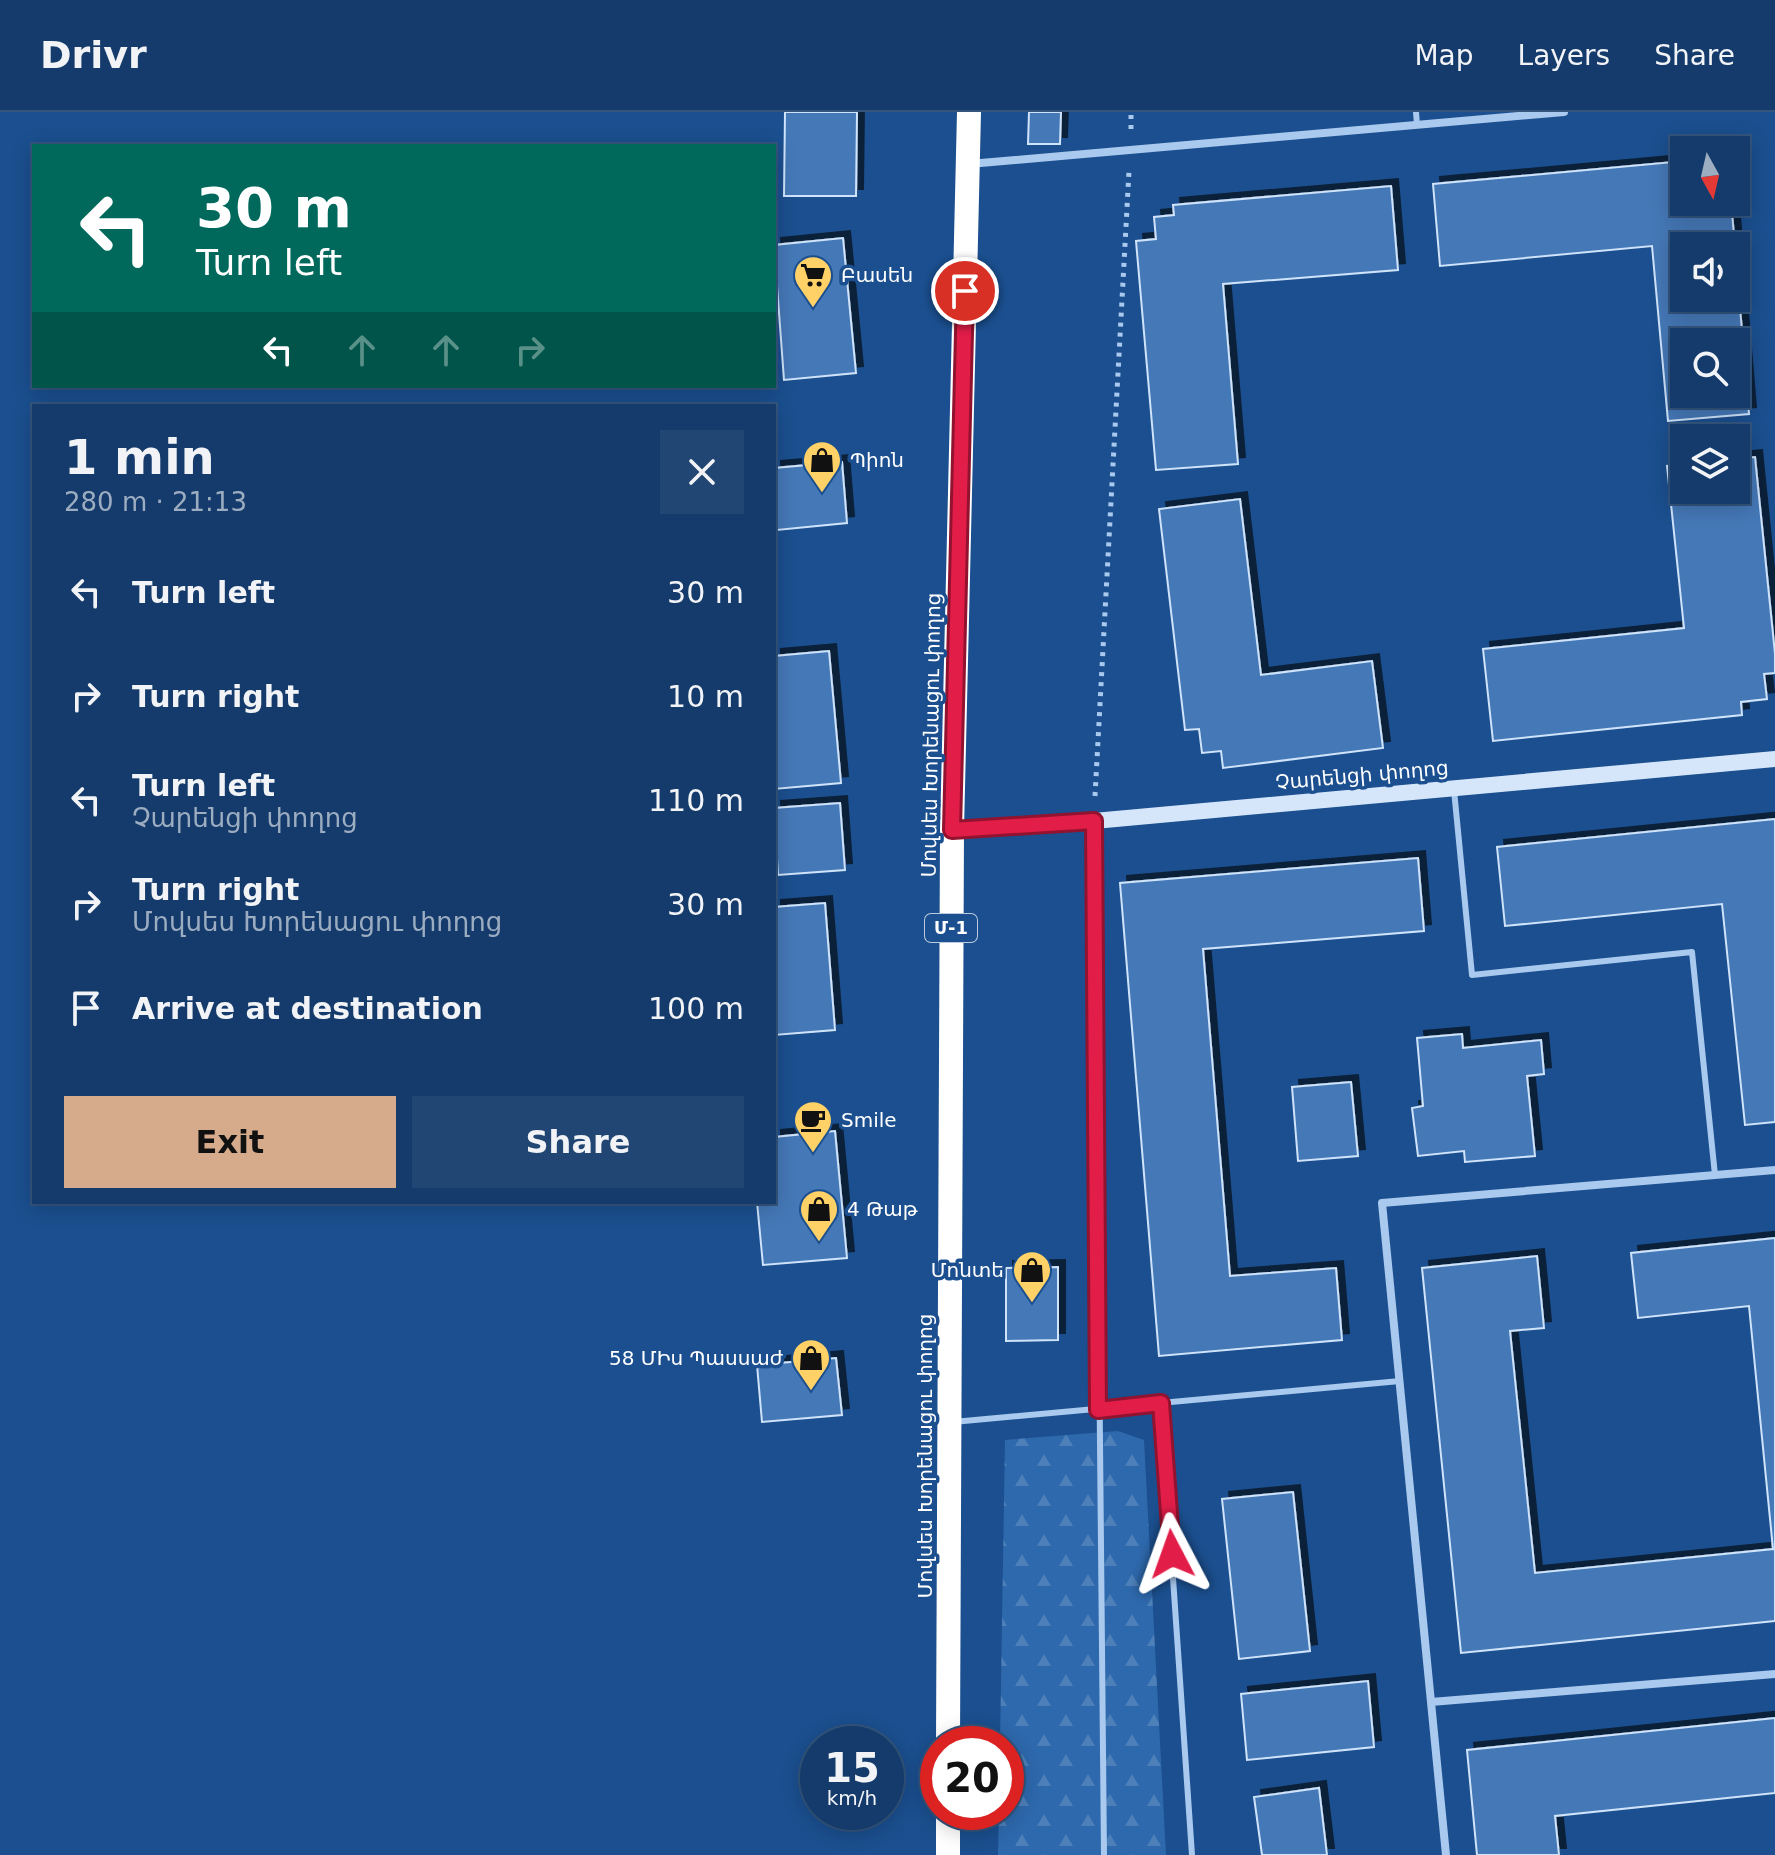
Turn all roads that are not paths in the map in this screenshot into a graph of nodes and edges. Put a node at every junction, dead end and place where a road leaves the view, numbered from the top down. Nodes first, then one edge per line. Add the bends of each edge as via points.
1 (969, 112) edge
2 (1416, 112) edge
3 (1564, 112) edge
4 (1417, 125) junction
5 (968, 164) junction
6 (1775, 759) edge
7 (1454, 787) junction
8 (1094, 821) junction
9 (952, 830) junction
10 (1775, 1170) edge
11 (1715, 1175) junction
12 (1400, 1381) junction
13 (1161, 1403) junction
14 (1098, 1410) junction
15 (949, 1422) junction
16 (1775, 1674) edge
17 (1431, 1702) junction
18 (948, 1726) edge
19 (948, 1830) edge
20 (948, 1855) edge
21 (1104, 1855) edge
22 (1192, 1855) edge
23 (1446, 1855) edge

1 - 5 highway, Մովսես Խորենացու փողոց / Մ-1
2 - 4 lane
3 - 4 street
4 - 5 street
5 - 9 highway, Մովսես Խորենացու փողոց / Մ-1
6 - 7 street, Չարենցի փողոց
7 - 8 street, Չարենցի փողոց
7 - 11 lane via 1472,975 1692,952
8 - 9 street, Չարենցի փողոց
8 - 14 lane
9 - 15 highway, Մովսես Խորենացու փողոց / Մ-1
10 - 11 street
11 - 12 street via 1382,1203
12 - 13 lane
12 - 17 street
13 - 14 lane
13 - 22 lane
14 - 15 lane
14 - 21 lane
15 - 18 highway, Մովսես Խորենացու փողոց / Մ-1
16 - 17 street
17 - 23 street
19 - 20 highway

